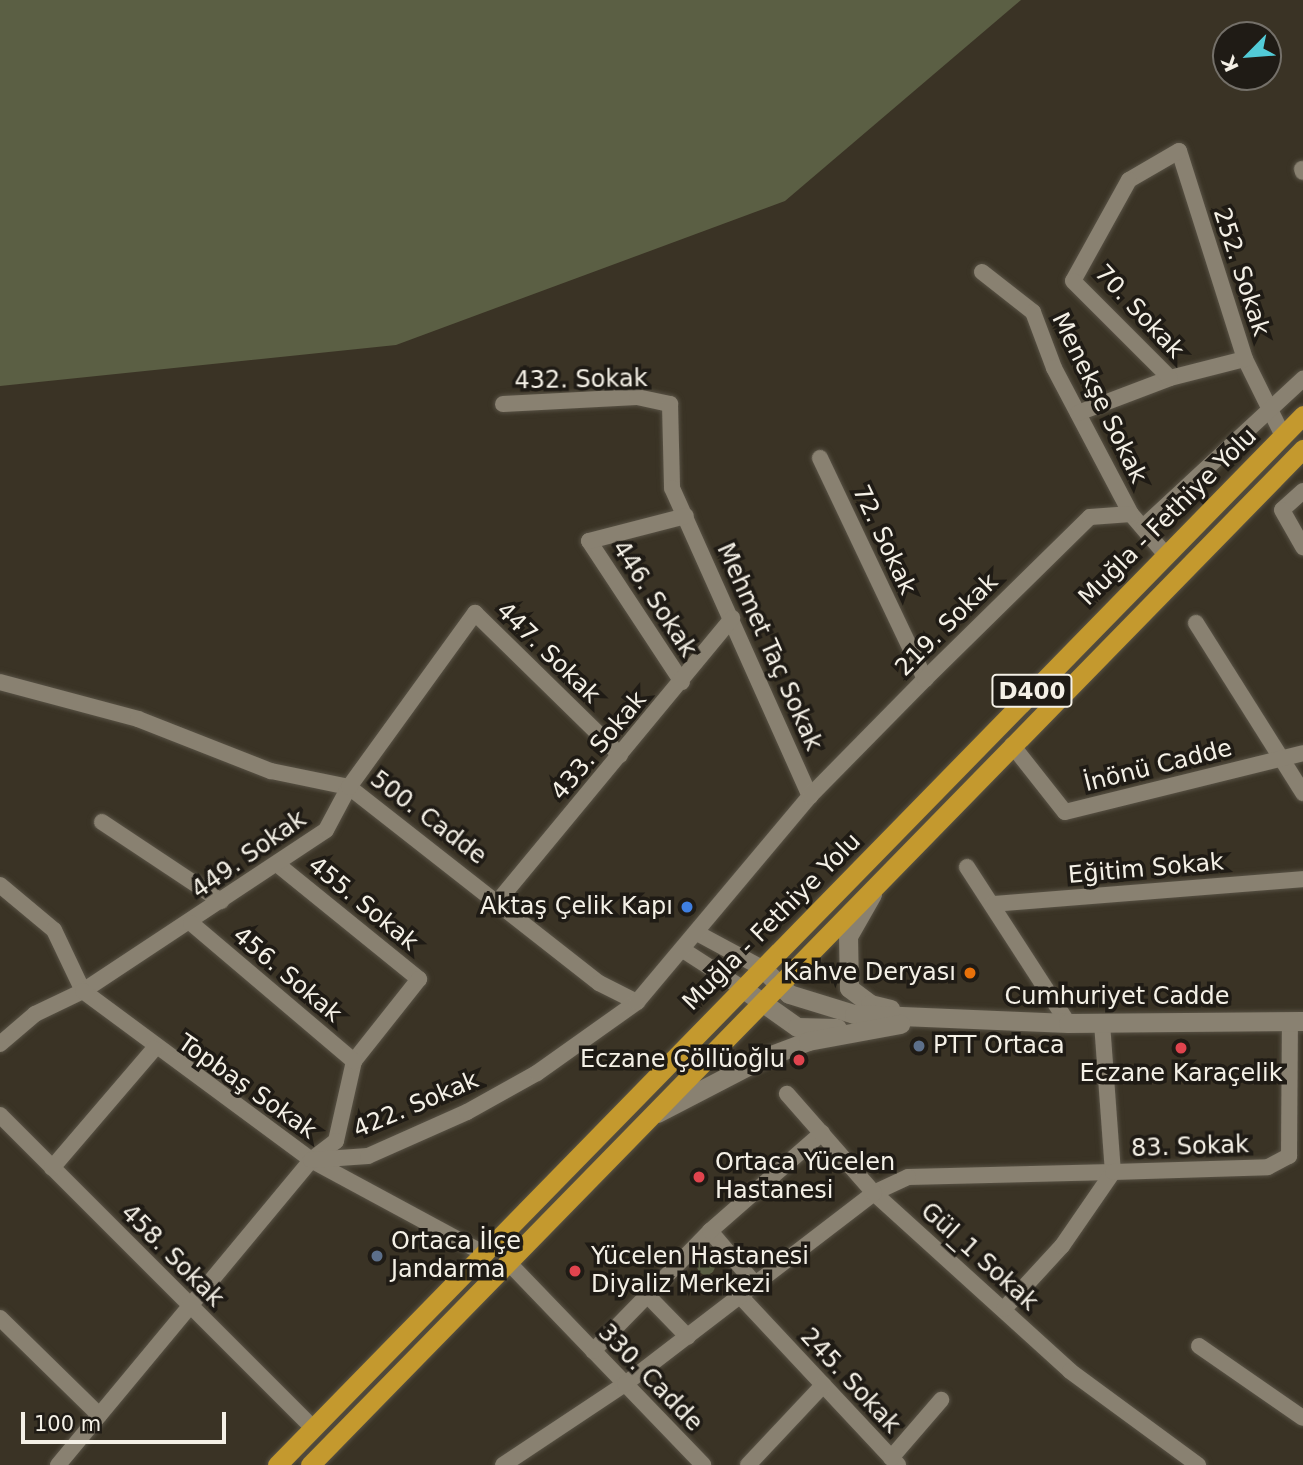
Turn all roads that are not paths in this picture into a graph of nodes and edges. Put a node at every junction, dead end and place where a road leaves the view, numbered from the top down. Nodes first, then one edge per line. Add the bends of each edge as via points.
1 (1179, 151) joint
2 (982, 272) dead end
3 (1245, 359) junction
4 (1170, 378) junction
5 (1303, 379) edge
6 (503, 404) dead end
7 (1078, 413) junction
8 (1268, 413) junction
9 (1303, 415) edge
10 (1283, 436) junction
11 (1303, 449) edge
12 (820, 458) dead end
13 (1303, 491) edge
14 (1131, 514) junction
15 (686, 516) junction
16 (1144, 526) junction
17 (1303, 547) edge
18 (1165, 554) junction
19 (475, 613) joint
20 (732, 618) junction
21 (1196, 623) dead end
22 (925, 679) junction
23 (0, 682) edge
24 (682, 682) junction
25 (1012, 745) junction
26 (1303, 753) edge
27 (620, 755) junction
28 (1280, 760) junction
29 (349, 787) junction
30 (1303, 793) edge
31 (810, 796) junction
32 (102, 822) dead end
33 (277, 864) junction
34 (967, 867) dead end
35 (1303, 879) edge
36 (0, 885) edge
37 (876, 886) junction
38 (499, 900) junction
39 (221, 901) junction
40 (993, 904) junction
41 (191, 923) junction
42 (697, 933) junction
43 (683, 950) junction
44 (762, 968) junction
45 (778, 985) junction
46 (742, 988) junction
47 (83, 991) junction
48 (637, 1002) junction
49 (760, 1003) junction
50 (932, 1018) junction
51 (1297, 1021) edge
52 (1068, 1023) junction
53 (1102, 1023) junction
54 (873, 1030) junction
55 (0, 1044) edge
56 (154, 1049) junction
57 (354, 1061) junction
58 (787, 1094) dead end
59 (0, 1115) edge
60 (643, 1120) junction
61 (822, 1133) junction
62 (311, 1160) junction
63 (51, 1168) junction
64 (1113, 1172) junction
65 (874, 1193) junction
66 (710, 1231) junction
67 (483, 1253) junction
68 (507, 1261) junction
69 (756, 1284) junction
70 (648, 1296) junction
71 (741, 1297) junction
72 (188, 1306) junction
73 (1004, 1309) junction
74 (0, 1318) edge
75 (688, 1336) junction
76 (1199, 1346) dead end
77 (593, 1351) junction
78 (625, 1384) junction
79 (823, 1385) junction
80 (940, 1400) dead end
81 (99, 1416) junction
82 (1303, 1418) edge
83 (313, 1428) junction
84 (895, 1462) edge
85 (58, 1465) edge
86 (277, 1465) edge
87 (310, 1465) edge
88 (503, 1465) edge
89 (703, 1465) edge
90 (748, 1465) edge
91 (1198, 1465) edge

1 - 3 street, 252. Sokak
1 - 4 street, 70. Sokak via 1129,180 1073,281
2 - 7 street, Menekşe Sokak via 1033,312
3 - 4 street, 252. Sokak
3 - 8 street
4 - 7 street, 252. Sokak
5 - 8 street
6 - 15 street, 432. Sokak via 637,397 670,404 672,488
7 - 14 street, Menekşe Sokak
8 - 10 street
8 - 16 street
9 - 10 highway, Muğla - Fethiye Yolu / D400
10 - 18 highway, Muğla - Fethiye Yolu / D400
11 - 25 highway, Muğla - Fethiye Yolu / D400
12 - 22 street, 72. Sokak
13 - 17 street via 1282,510
14 - 16 street, Menekşe Sokak
14 - 22 street, 219. Sokak via 1090,517
15 - 20 street, Mehmet Taç Sokak
15 - 24 street, 446. Sokak via 589,541
16 - 18 street, Menekşe Sokak
18 - 44 highway, Muğla - Fethiye Yolu / D400
19 - 27 street, 447. Sokak
19 - 29 street, 449. Sokak
20 - 24 street, 433. Sokak
20 - 31 street, Mehmet Taç Sokak
21 - 28 street
22 - 31 street, 219. Sokak
23 - 29 street, 500. Cadde via 138,719 271,771
24 - 27 street, 433. Sokak
25 - 28 street, İnönü Cadde via 1065,811
25 - 37 highway, Muğla - Fethiye Yolu / D400
26 - 28 street, İnönü Cadde
27 - 38 street, 433. Sokak
28 - 30 street
29 - 33 street, 449. Sokak via 326,830
29 - 38 street, 500. Cadde
31 - 42 street, 422. Sokak
32 - 39 street
33 - 39 street, 449. Sokak
33 - 57 street, 455. Sokak via 419,979
34 - 40 street
35 - 40 street, Eğitim Sokak
36 - 47 street via 54,930
37 - 45 highway, Muğla - Fethiye Yolu / D400
37 - 50 street via 848,936 849,988 870,1004
38 - 48 street, 500. Cadde via 599,983
39 - 41 street, 449. Sokak
40 - 52 street
41 - 47 street, 449. Sokak
41 - 57 street, 456. Sokak
42 - 43 street, 422. Sokak
42 - 44 street
43 - 46 street
43 - 48 street, 422. Sokak
44 - 45 street
44 - 46 highway, Muğla - Fethiye Yolu / D400
45 - 49 highway, Muğla - Fethiye Yolu / D400
45 - 50 street via 834,1010
46 - 49 street
46 - 67 highway, Muğla - Fethiye Yolu / D400
47 - 55 street via 35,1014
47 - 56 street, Topbaş Sokak
48 - 62 street, 422. Sokak via 537,1073 467,1112 368,1156
49 - 54 street via 797,1027
49 - 60 highway, Muğla - Fethiye Yolu / D400
50 - 52 street, Cumhuriyet Cadde
50 - 54 street
51 - 53 street, Cumhuriyet Cadde
51 - 64 street, 83. Sokak via 1289,1156 1268,1167
52 - 53 street, Cumhuriyet Cadde
53 - 64 street
54 - 60 street via 763,1058
56 - 62 street, Topbaş Sokak
56 - 63 street
57 - 62 street via 336,1141
58 - 61 street
59 - 63 street, 458. Sokak
60 - 68 highway, Muğla - Fethiye Yolu / D400
61 - 65 street
61 - 66 street
62 - 67 street, Topbaş Sokak
62 - 72 street
63 - 72 street, 458. Sokak
64 - 65 street, Gül_1 Sokak via 908,1177
64 - 73 street via 1062,1246
65 - 69 street
65 - 73 street, Gül_1 Sokak
66 - 69 street
66 - 70 street
67 - 83 highway, Muğla - Fethiye Yolu / D400
68 - 77 street, 330. Cadde
68 - 87 highway, Muğla - Fethiye Yolu / D400
69 - 71 street
70 - 75 street
70 - 77 street
71 - 75 street
71 - 79 street, 245. Sokak
72 - 81 street
72 - 83 street, 458. Sokak
73 - 91 street, Gül_1 Sokak via 1070,1371
74 - 81 street
75 - 78 street
76 - 82 street
77 - 78 street, 330. Cadde
78 - 88 street
78 - 89 street, 330. Cadde
79 - 84 street, 245. Sokak
79 - 90 street
80 - 84 street
81 - 85 street
83 - 86 highway, Muğla - Fethiye Yolu / D400

